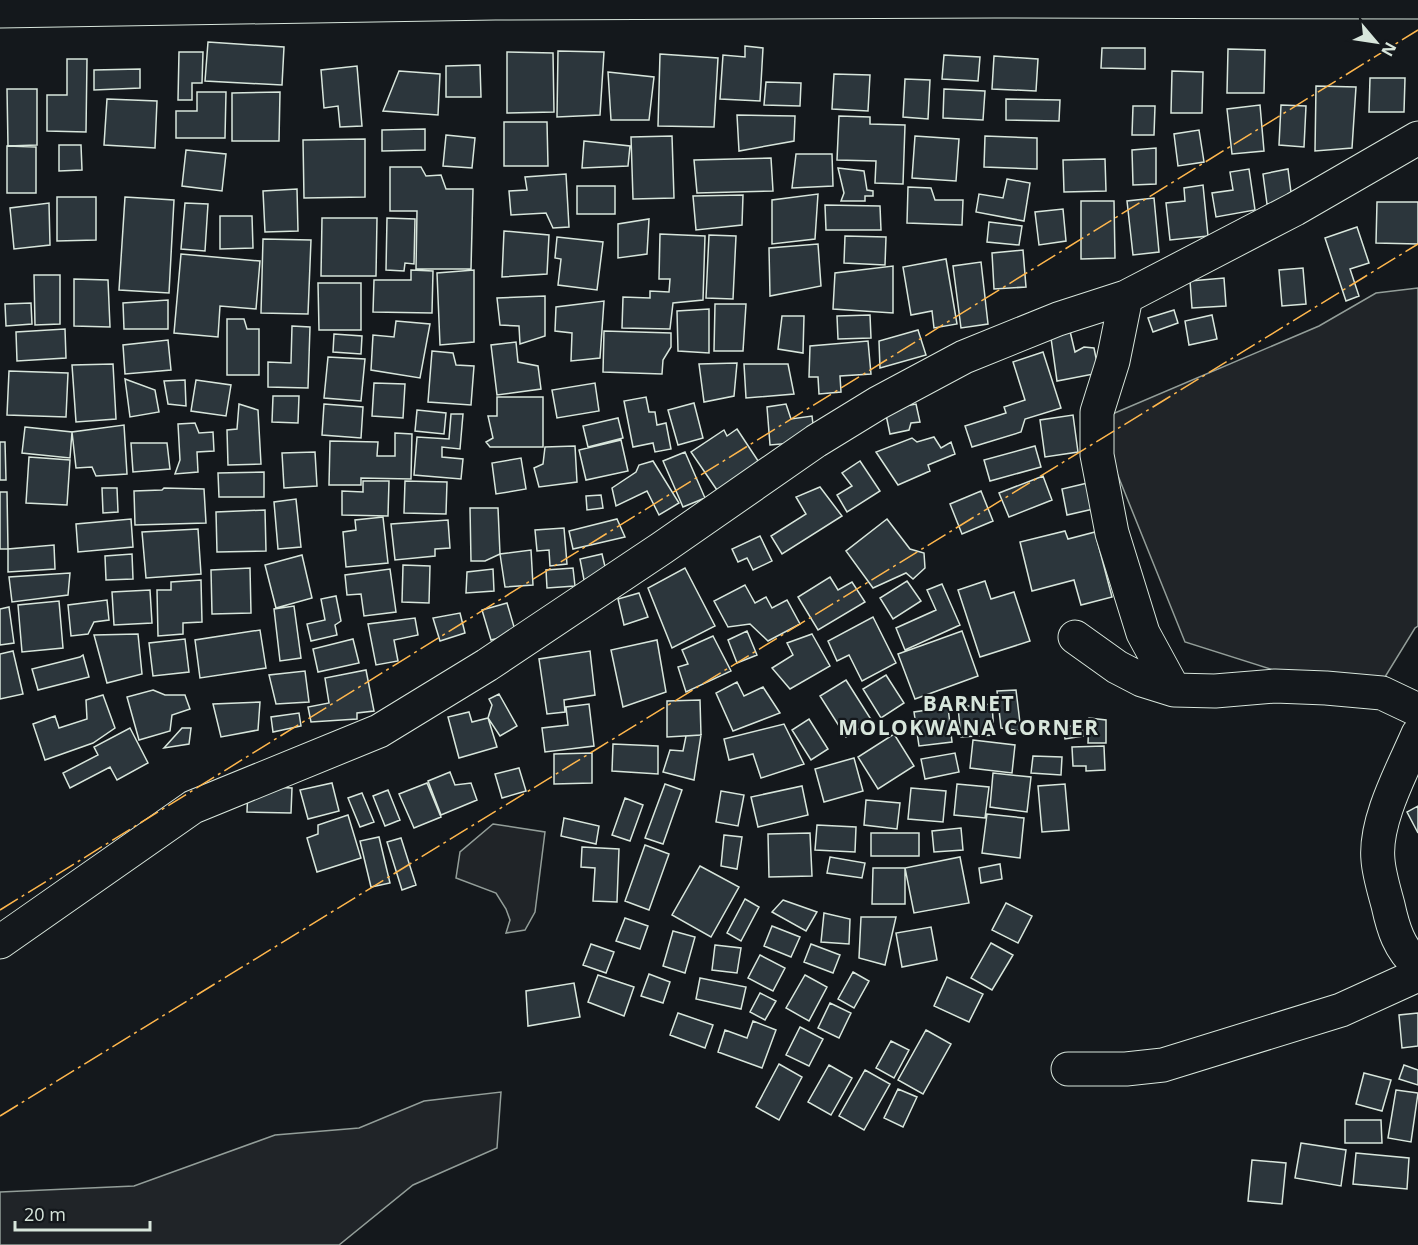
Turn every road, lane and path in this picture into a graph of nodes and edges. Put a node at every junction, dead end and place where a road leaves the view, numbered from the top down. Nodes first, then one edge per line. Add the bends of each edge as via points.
1 (910, 1) edge
2 (1418, 2) edge
3 (0, 11) edge
4 (1418, 138) edge
5 (1126, 297) junction
6 (1075, 637) dead end
7 (1174, 690) junction
8 (1418, 710) edge
9 (1418, 734) edge
10 (0, 942) edge
11 (1418, 964) edge
12 (1418, 975) edge
13 (1068, 1069) dead end

1 - 2 street
1 - 3 street
4 - 5 street
5 - 7 street via 1113,361 1097,412 1097,455 1112,533 1143,633
5 - 10 street via 964,357 878,403 379,731 193,807
6 - 7 street via 1133,676
7 - 8 street via 1326,688 1382,693
9 - 11 street via 1387,807 1377,858 1391,922 1400,944
12 - 13 street via 1341,1010 1163,1065

